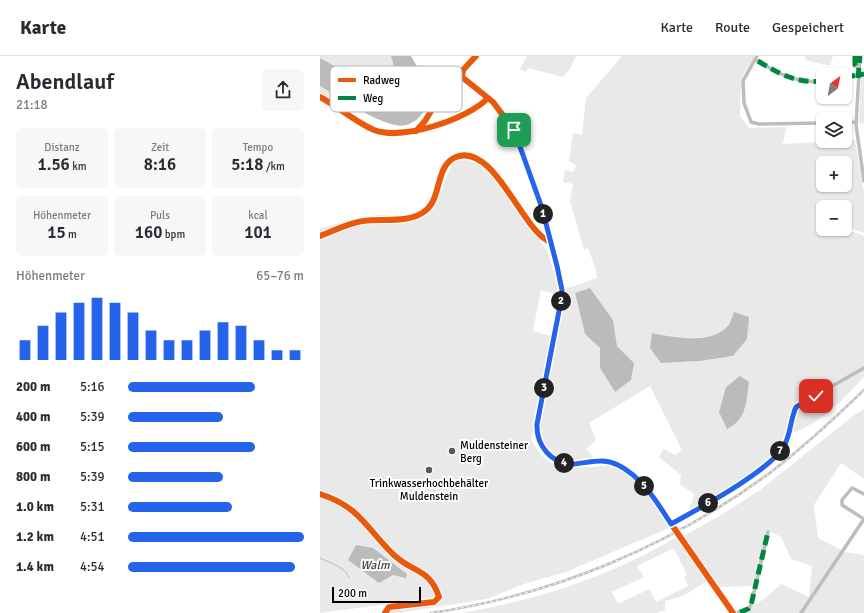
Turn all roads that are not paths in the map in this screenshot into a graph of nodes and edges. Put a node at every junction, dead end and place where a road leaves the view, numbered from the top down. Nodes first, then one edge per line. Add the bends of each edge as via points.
1 (476, 56) edge
2 (855, 56) edge
3 (860, 56) edge
4 (756, 58) edge
5 (858, 68) junction
6 (864, 74) edge
7 (858, 75) junction
8 (852, 76) edge
9 (816, 81) edge
10 (488, 98) junction
11 (342, 112) edge
12 (852, 122) edge
13 (856, 122) junction
14 (816, 123) edge
15 (864, 181) edge
16 (864, 368) edge
17 (864, 494) edge
18 (672, 526) junction
19 (768, 532) dead end
20 (733, 613) edge
21 (736, 613) edge
22 (800, 613) edge

1 - 10 main road via 462,75
2 - 5 street via 855,65
3 - 5 street
4 - 9 street via 791,79
4 - 14 street via 743,81 745,107 753,123
5 - 7 street
6 - 7 street
7 - 8 street
7 - 13 street
10 - 11 street via 471,111 435,126 401,132 374,130
10 - 18 main road via 514,130 540,202 562,293 537,424 540,442 548,454 561,462 575,464 600,460 622,467 642,483
12 - 13 street
13 - 15 street
16 - 18 street via 796,407 787,438 778,454 738,485
17 - 22 street via 851,488 842,500 842,505 864,519
18 - 20 main road
19 - 21 street via 751,605 748,609

